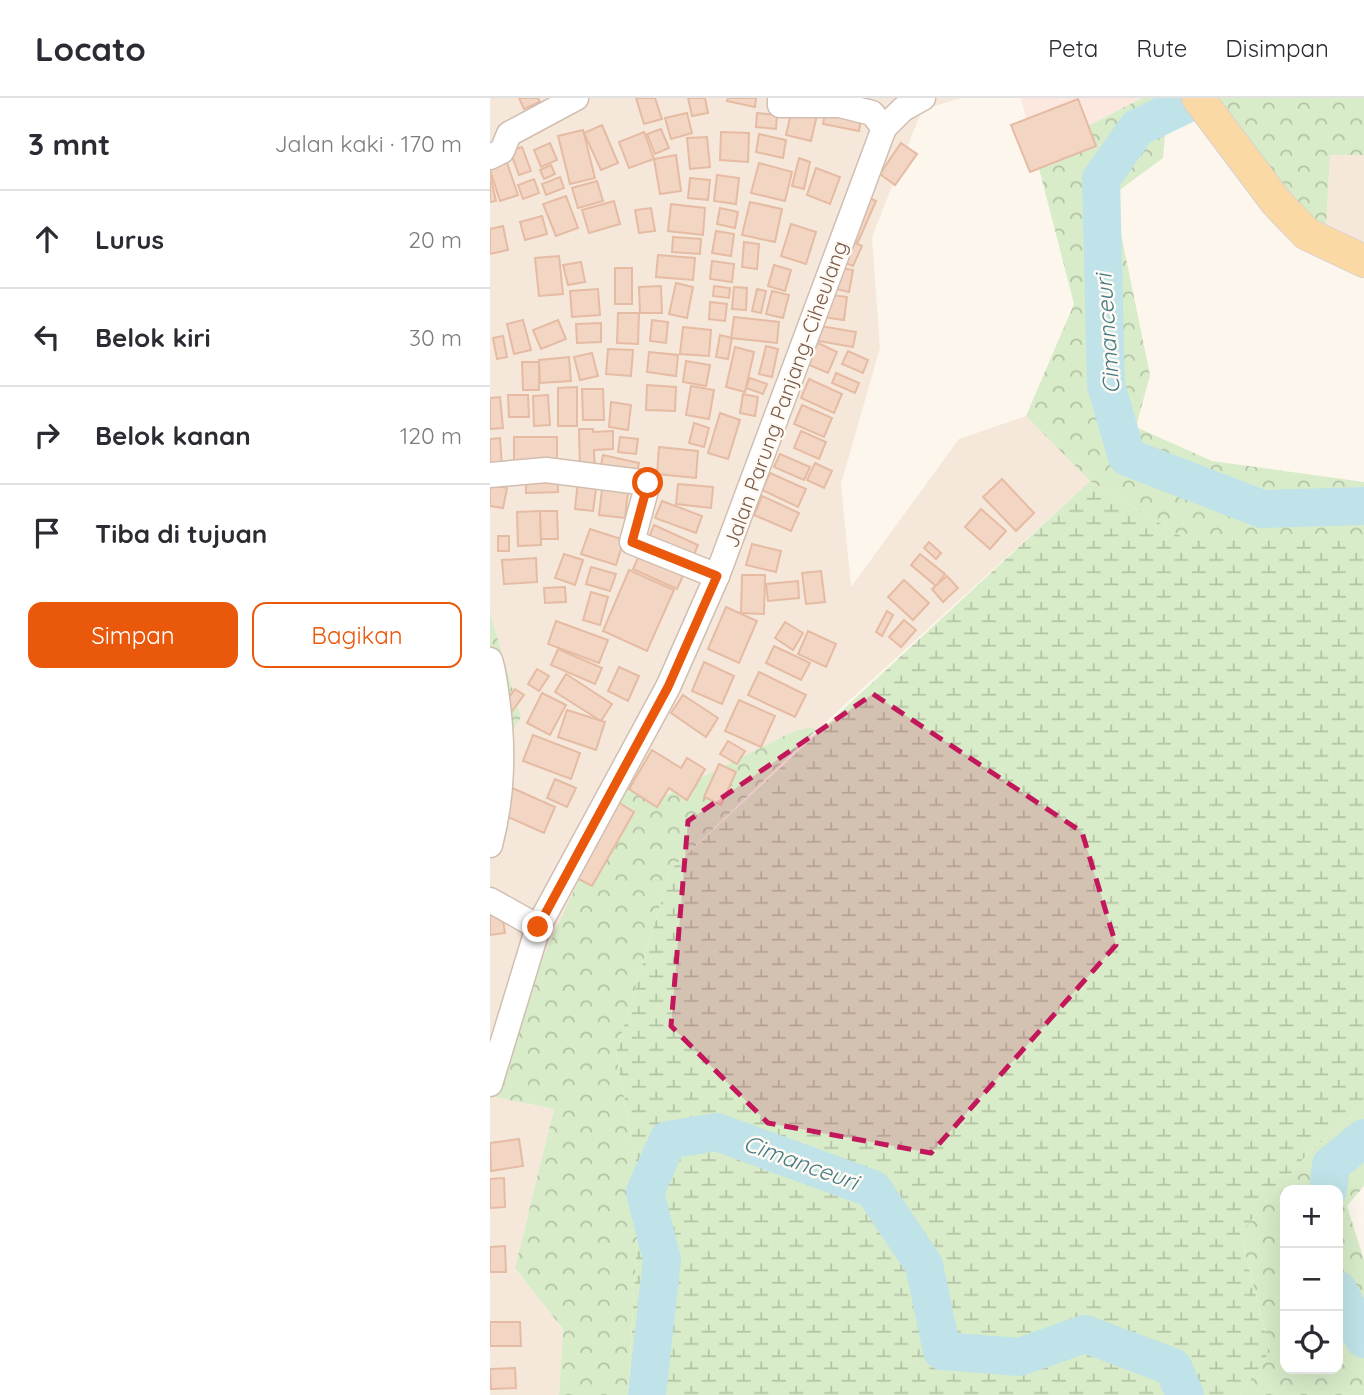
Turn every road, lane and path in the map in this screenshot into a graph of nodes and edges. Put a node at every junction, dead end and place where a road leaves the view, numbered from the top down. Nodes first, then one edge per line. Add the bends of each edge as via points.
1 (576, 98) edge
2 (780, 98) edge
3 (923, 98) edge
4 (1198, 98) edge
5 (884, 128) junction
6 (490, 157) edge
7 (1364, 261) edge
8 (490, 475) edge
9 (717, 576) junction
10 (490, 660) edge
11 (490, 845) edge
12 (490, 900) edge
13 (538, 927) junction
14 (490, 1084) edge

1 - 6 street via 509,134 502,151
2 - 5 street via 780,105 840,105 872,113
3 - 5 street, Jalan Parung Panjang–Ciheulang via 902,109
4 - 7 main road via 1277,203 1307,234
5 - 9 street, Jalan Parung Panjang–Ciheulang
8 - 9 street via 546,470 648,483 632,542
9 - 13 street, Jalan Parung Panjang–Ciheulang via 668,687
10 - 11 street via 503,770
12 - 13 street
13 - 14 street, Jalan Parung Panjang–Ciheulang

